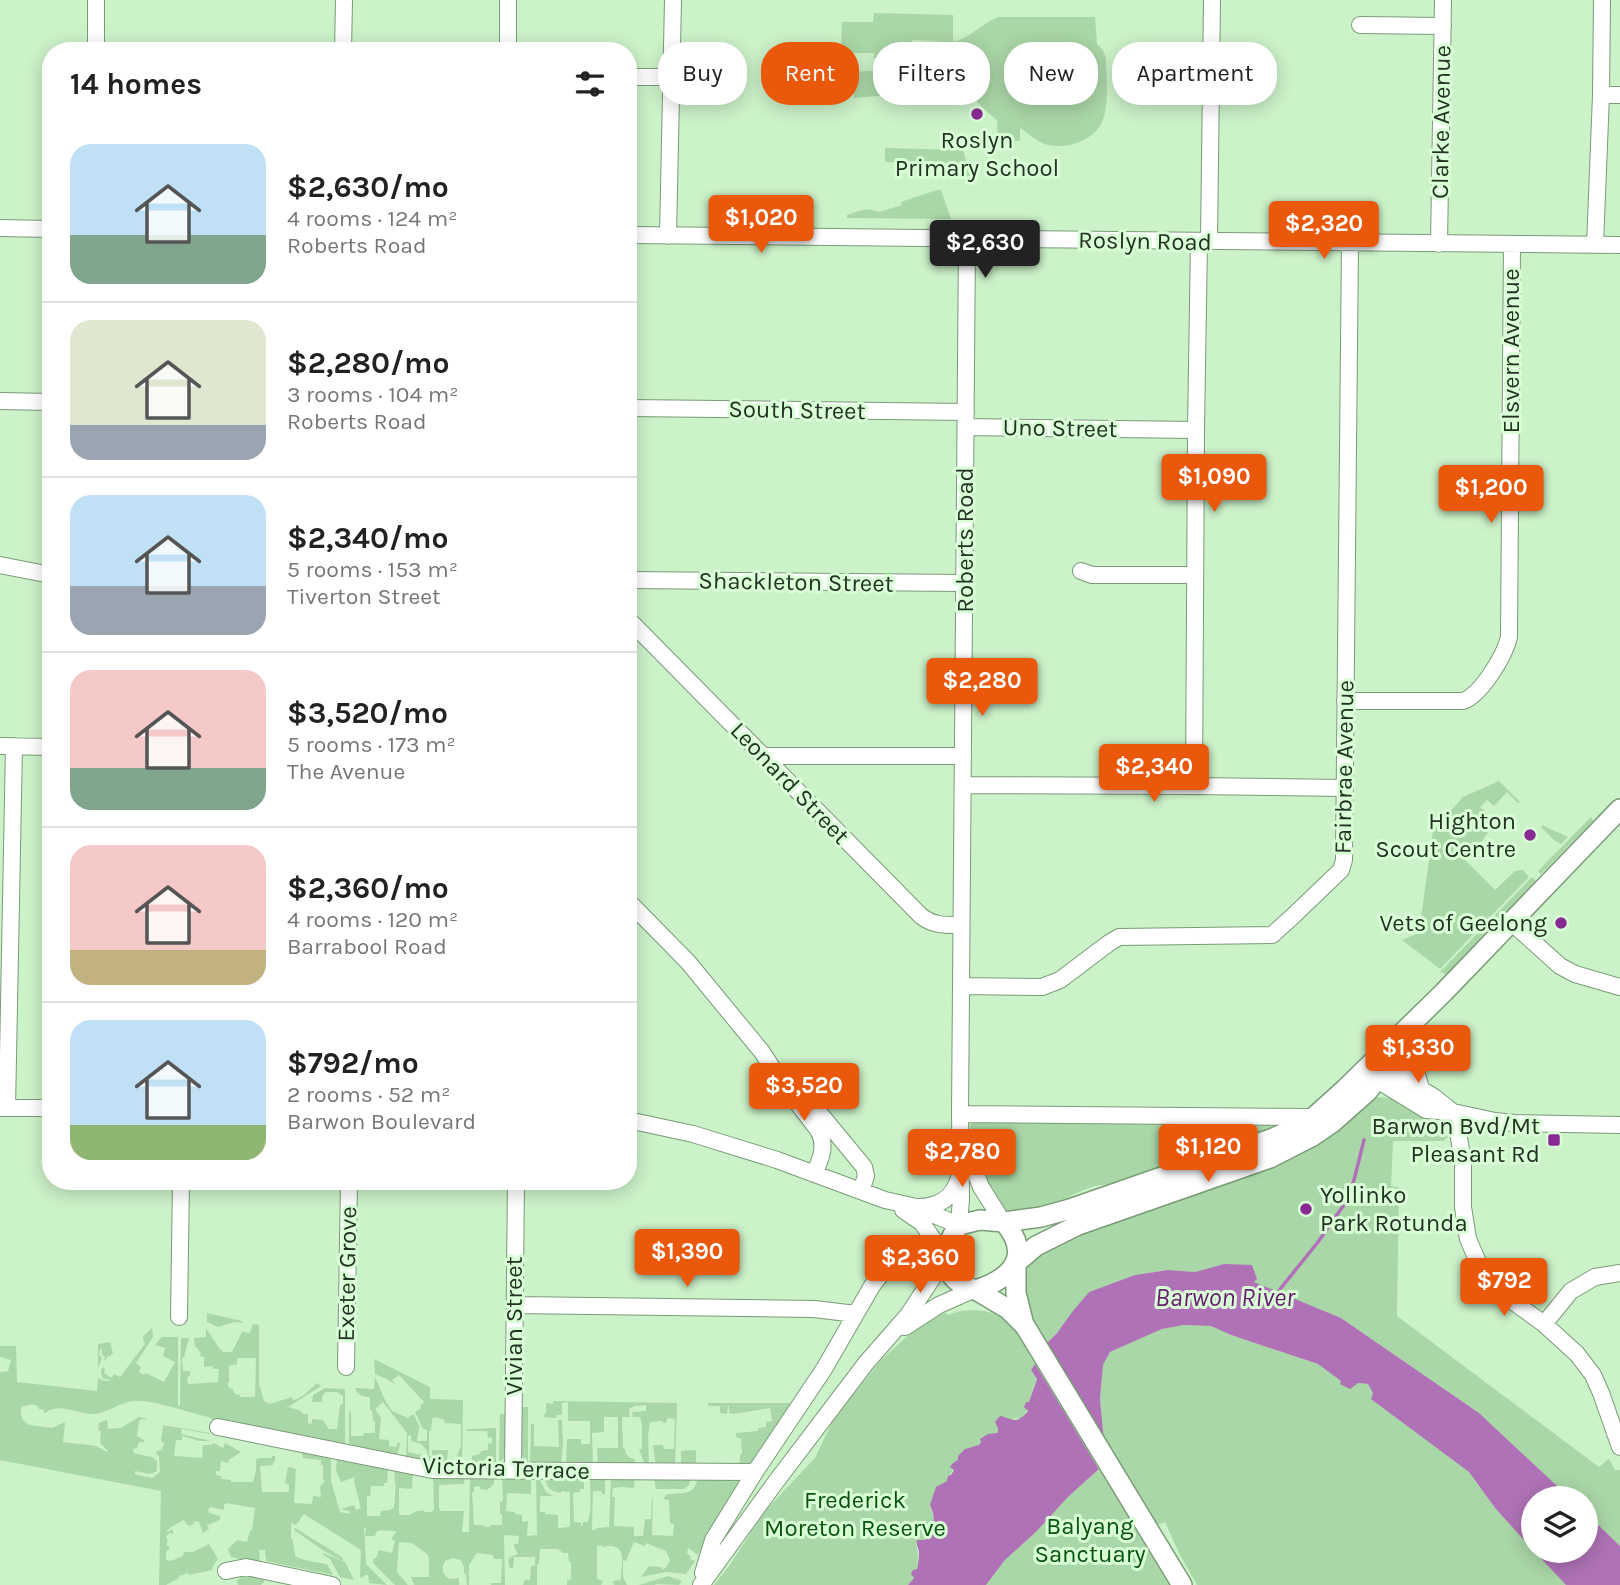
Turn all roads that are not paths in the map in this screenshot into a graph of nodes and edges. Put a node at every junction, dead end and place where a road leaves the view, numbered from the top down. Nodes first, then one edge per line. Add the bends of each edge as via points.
1 (96, 0) edge
2 (344, 0) edge
3 (508, 0) edge
4 (673, 0) edge
5 (1212, 0) edge
6 (1443, 0) edge
7 (1602, 0) edge
8 (1360, 25) dead end
9 (1443, 26) junction
10 (96, 42) edge
11 (344, 42) edge
12 (508, 42) edge
13 (672, 42) edge
14 (637, 77) edge
15 (658, 77) edge
16 (1601, 95) junction
17 (1620, 95) edge
18 (670, 105) edge
19 (0, 228) edge
20 (42, 229) edge
21 (637, 235) edge
22 (668, 236) junction
23 (967, 239) junction
24 (1204, 242) junction
25 (1350, 243) junction
26 (1439, 244) junction
27 (1512, 244) junction
28 (1594, 245) junction
29 (1620, 246) edge
30 (0, 401) edge
31 (42, 402) edge
32 (637, 408) edge
33 (966, 419) junction
34 (1196, 430) junction
35 (0, 565) edge
36 (1081, 570) dead end
37 (42, 573) edge
38 (1195, 575) junction
39 (637, 579) edge
40 (964, 583) junction
41 (637, 628) edge
42 (1345, 701) junction
43 (7, 746) edge
44 (42, 747) edge
45 (764, 756) junction
46 (963, 756) junction
47 (962, 785) junction
48 (1194, 786) junction
49 (1345, 789) junction
50 (1620, 808) edge
51 (637, 910) edge
52 (1511, 922) junction
53 (961, 925) junction
54 (961, 986) junction
55 (1620, 987) edge
56 (1444, 992) junction
57 (1415, 1031) junction
58 (762, 1052) junction
59 (1378, 1070) junction
60 (1421, 1089) junction
61 (3, 1108) edge
62 (42, 1108) edge
63 (960, 1114) junction
64 (1462, 1115) junction
65 (637, 1122) edge
66 (1620, 1125) edge
67 (1277, 1126) junction
68 (960, 1136) junction
69 (960, 1171) junction
70 (814, 1174) junction
71 (181, 1190) edge
72 (349, 1190) edge
73 (516, 1190) edge
74 (861, 1191) junction
75 (886, 1200) junction
76 (912, 1206) junction
77 (1003, 1222) junction
78 (959, 1224) junction
79 (897, 1253) dead end
80 (945, 1258) junction
81 (1016, 1264) junction
82 (1620, 1273) edge
83 (975, 1290) junction
84 (514, 1305) junction
85 (856, 1314) junction
86 (179, 1317) dead end
87 (1544, 1324) junction
88 (1024, 1326) junction
89 (887, 1339) junction
90 (346, 1367) dead end
91 (218, 1427) dead end
92 (1620, 1447) edge
93 (513, 1470) junction
94 (755, 1472) junction
95 (226, 1571) dead end
96 (332, 1585) edge
97 (700, 1585) edge
98 (1182, 1585) edge

1 - 10 street
2 - 11 street
3 - 12 street
4 - 13 street
5 - 24 street
6 - 9 street, Clarke Avenue
7 - 16 street
8 - 9 street
9 - 26 street, Clarke Avenue
14 - 15 street
16 - 17 street
16 - 28 street
18 - 22 street
19 - 20 street
21 - 22 street, Roslyn Road
22 - 23 street, Roslyn Road
23 - 24 street, Roslyn Road
23 - 33 street, Roberts Road
24 - 25 street, Roslyn Road
24 - 34 street
25 - 26 street, Roslyn Road
25 - 42 street, Fairbrae Avenue
26 - 27 street, Roslyn Road
27 - 28 street, Roslyn Road
27 - 42 street, Elsvern Avenue via 1507,644 1477,693 1463,701
28 - 29 street, Roslyn Road
30 - 31 street
32 - 33 street, South Street
33 - 34 street, Uno Street
33 - 40 street, Roberts Road
34 - 38 street
35 - 37 street
36 - 38 street via 1092,575
38 - 48 street
39 - 40 street, Shackleton Street
40 - 46 street, Roberts Road
41 - 45 street, Leonard Street
42 - 49 street, Fairbrae Avenue
43 - 44 street
43 - 61 street
45 - 46 street
45 - 53 street, Leonard Street via 921,916 939,925
46 - 47 street, Roberts Road
47 - 48 street
47 - 53 street, Roberts Road
48 - 49 street
49 - 54 street, Fairbrae Avenue via 1341,870 1272,935 1119,937 1050,985
50 - 52 main road
51 - 58 street via 688,962
52 - 55 street via 1560,966
52 - 56 main road
53 - 54 street, Roberts Road
54 - 63 street, Roberts Road
56 - 57 main road
56 - 59 main road
57 - 59 main road
57 - 60 street via 1413,1060
58 - 70 street via 821,1135 822,1151
58 - 74 street via 862,1164 866,1174
59 - 60 street
59 - 64 street via 1426,1110
59 - 67 main road via 1294,1129
59 - 81 main road via 1367,1092 1313,1136 1278,1154 1078,1225 1036,1246
60 - 64 street
61 - 62 street
63 - 67 street
63 - 68 street, Roberts Road
64 - 66 street via 1536,1124
64 - 87 street via 1458,1132 1468,1239 1492,1281
65 - 70 street via 694,1134
67 - 77 main road via 1204,1164 1057,1214
68 - 69 street, Roberts Road
68 - 77 street, Roberts Road via 981,1187
69 - 76 street via 955,1188 944,1200 932,1206
69 - 78 street, Roberts Road
70 - 74 street
71 - 86 street
72 - 90 street, Exeter Grove
73 - 84 street, Vivian Street
74 - 75 street
75 - 76 street
75 - 80 street via 922,1223
76 - 78 street
77 - 78 main road
77 - 81 main road via 1013,1233
78 - 80 main road
79 - 85 street
80 - 83 main road via 955,1280
80 - 89 street
81 - 83 main road via 995,1283
81 - 88 main road via 1016,1293
82 - 87 street via 1595,1277 1571,1291
83 - 88 main road via 1008,1309
83 - 89 street via 939,1305
84 - 85 street via 814,1309
84 - 93 street, Vivian Street
85 - 94 street
87 - 92 street via 1593,1375
88 - 98 main road
89 - 97 street
91 - 93 street, Victoria Terrace via 426,1469
93 - 94 street, Victoria Terrace
94 - 97 street via 711,1544
95 - 96 street via 246,1567

